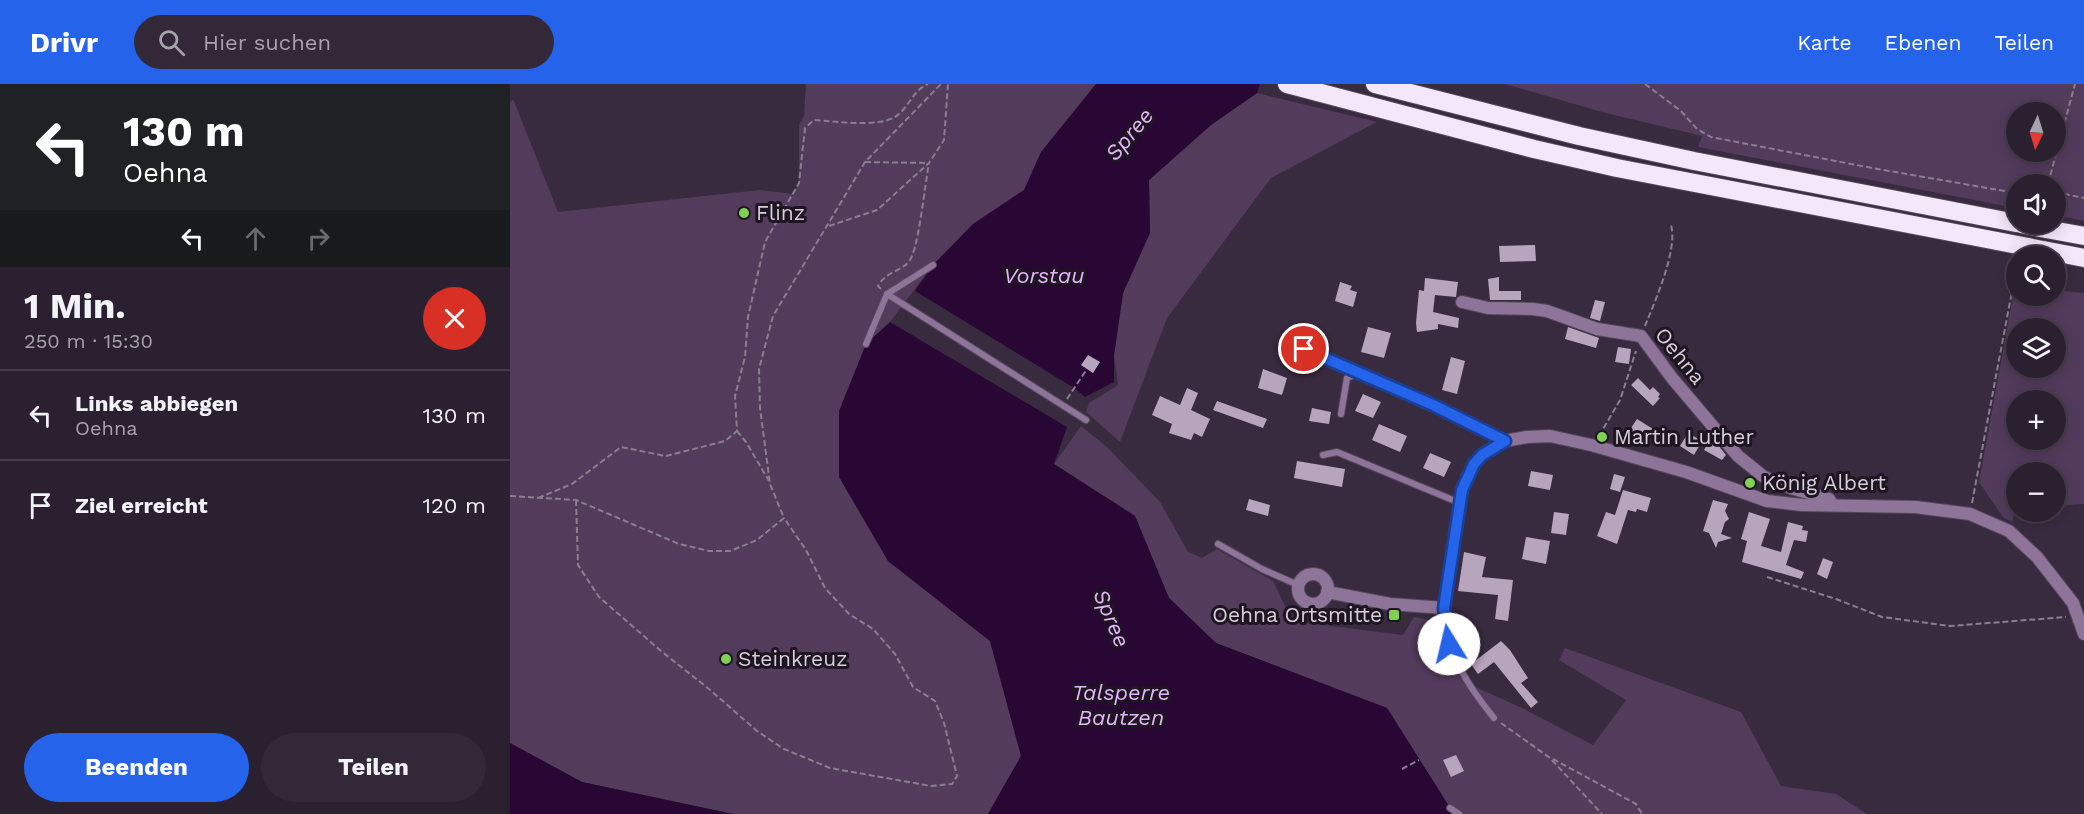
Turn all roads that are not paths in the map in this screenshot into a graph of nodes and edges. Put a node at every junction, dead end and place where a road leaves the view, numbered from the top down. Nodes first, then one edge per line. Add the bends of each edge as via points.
1 (1287, 84) edge
2 (1375, 84) edge
3 (2006, 221) edge
4 (2066, 233) edge
5 (2084, 236) edge
6 (2084, 258) edge
7 (933, 265) dead end
8 (887, 294) junction
9 (1462, 302) dead end
10 (866, 344) dead end
11 (1304, 349) dead end
12 (1358, 372) junction
13 (1341, 414) dead end
14 (1086, 420) dead end
15 (1505, 441) junction
16 (1323, 455) dead end
17 (1460, 503) junction
18 (1833, 505) junction
19 (1218, 544) dead end
20 (1298, 585) junction
21 (1327, 592) junction
22 (1444, 608) junction
23 (2084, 634) edge
24 (1494, 718) road end
25 (1450, 808) dead end
26 (1459, 814) edge

1 - 6 highway, bridge via 1617,168
2 - 3 highway via 1694,161
4 - 5 highway, bridge
7 - 8 lane
8 - 10 lane
8 - 14 lane
9 - 18 street, Oehna via 1488,308 1540,310 1597,329 1641,336 1738,456 1764,477 1829,499
11 - 12 street
12 - 13 lane via 1347,378
12 - 15 street
15 - 17 street, Oehna via 1474,464
15 - 18 street, Oehna via 1536,436 1568,439 1686,472 1767,501
16 - 17 lane via 1346,456
17 - 22 street, Oehna
18 - 23 street, Oehna via 1915,507 1970,514 2009,531 2037,557 2073,603
19 - 20 lane
20 - 21 street via 1304,577 1318,575 1326,582
20 - 21 street via 1301,599 1309,604 1323,600
21 - 22 street via 1390,604
22 - 24 lane, Oehna via 1456,662
25 - 26 lane

